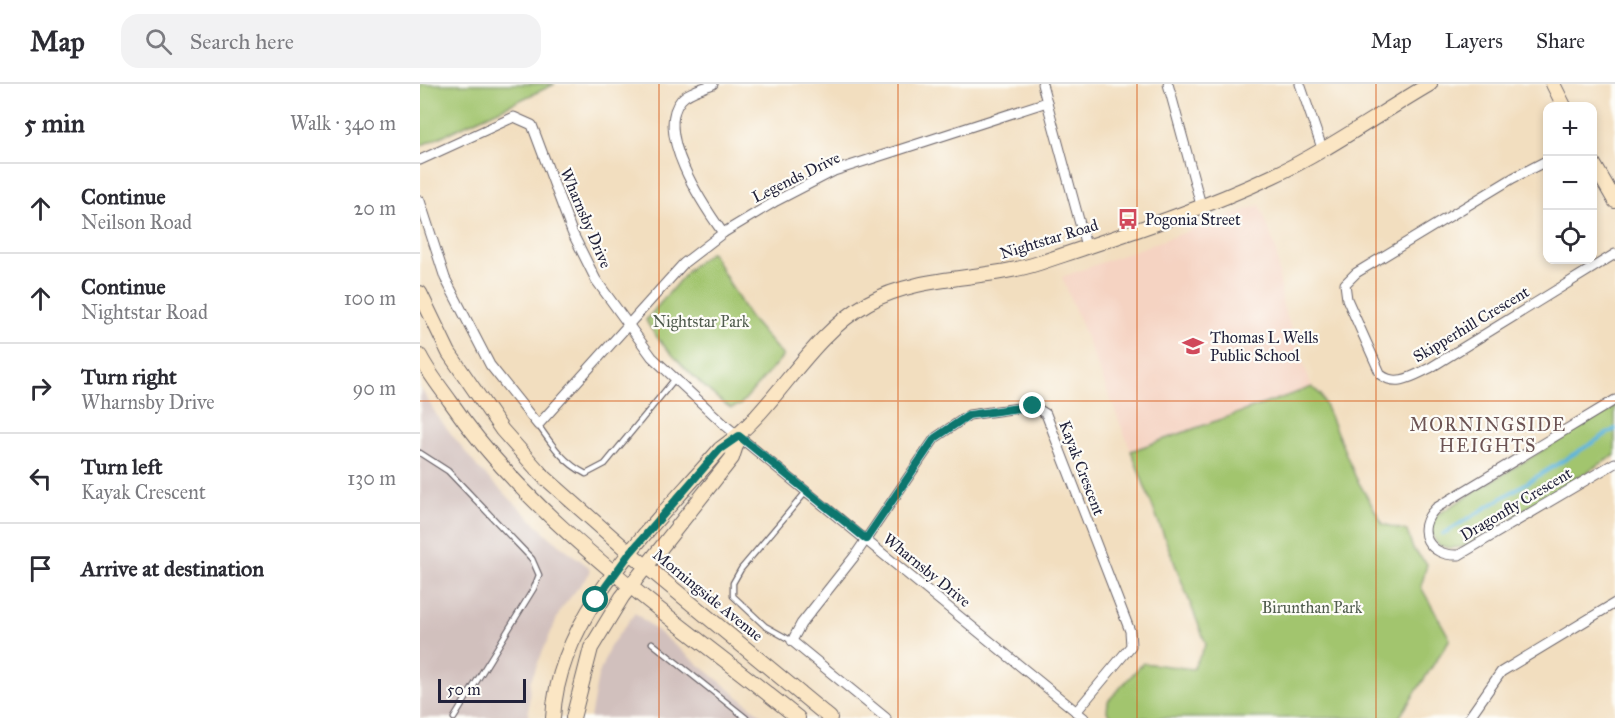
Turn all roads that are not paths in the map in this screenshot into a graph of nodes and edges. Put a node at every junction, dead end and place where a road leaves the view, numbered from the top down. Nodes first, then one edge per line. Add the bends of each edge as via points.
1 (713, 84) edge
2 (1042, 84) edge
3 (1168, 84) edge
4 (1300, 84) edge
5 (1429, 84) edge
6 (1553, 84) edge
7 (1047, 102) junction
8 (1562, 102) edge
9 (1322, 148) junction
10 (420, 160) edge
11 (1543, 163) edge
12 (1597, 168) edge
13 (420, 201) edge
14 (1615, 201) edge
15 (1201, 205) junction
16 (723, 233) junction
17 (1086, 246) junction
18 (1615, 254) edge
19 (420, 293) edge
20 (627, 325) junction
21 (420, 356) edge
22 (674, 380) junction
23 (1615, 400) edge
24 (538, 425) junction
25 (739, 436) junction
26 (420, 453) edge
27 (1615, 463) edge
28 (806, 492) junction
29 (866, 539) junction
30 (630, 553) junction
31 (647, 566) junction
32 (616, 572) junction
33 (632, 585) junction
34 (1615, 603) edge
35 (792, 641) junction
36 (652, 643) dead end
37 (1076, 712) junction
38 (825, 717) edge
39 (454, 718) edge
40 (553, 718) edge
41 (573, 718) edge
42 (746, 718) edge
43 (798, 718) edge
44 (886, 718) edge
45 (1084, 718) edge
46 (1469, 718) edge

1 - 16 street via 682,98 671,127 692,184
2 - 7 street
3 - 15 street
4 - 9 street
5 - 9 street, Nightstar Road
6 - 8 street
7 - 16 street, Legends Drive via 834,171
7 - 17 street
9 - 15 street, Nightstar Road via 1276,175
10 - 20 street, Wharnsby Drive via 514,117 532,125 572,232
11 - 18 street, Skipperhill Crescent via 1356,273 1345,284 1347,299 1381,375 1400,382 1430,368
12 - 14 street
13 - 24 street via 445,278 485,356
15 - 17 street, Nightstar Road
16 - 20 street, Legends Drive via 684,263
17 - 25 street, Nightstar Road via 1037,264 904,289 869,302 816,343
19 - 30 street, Morningside Avenue via 449,353 502,430 542,475
20 - 22 street, Wharnsby Drive
20 - 24 street, Legends Drive
21 - 32 street via 463,420 525,494
22 - 24 lane via 597,471 586,474 574,468
22 - 25 street, Wharnsby Drive
23 - 27 street, Dragonfly Crescent via 1436,508 1427,516 1426,539 1447,556 1460,555
25 - 28 street, Wharnsby Drive
25 - 30 street, Nightstar Road via 720,449
25 - 31 street, Nightstar Road via 732,458
26 - 39 lane via 448,471 532,559 539,575
28 - 29 street, Wharnsby Drive
28 - 35 lane via 733,583 733,596 765,627
29 - 35 street, Kayak Crescent
29 - 37 street, Wharnsby Drive
29 - 37 street, Kayak Crescent via 935,438 969,415 1033,406 1046,414 1130,632 1131,646
30 - 31 street, Morningside Avenue
30 - 32 street, Nightstar Road
31 - 33 street, Nightstar Road
31 - 38 street, Morningside Avenue
32 - 33 street
32 - 40 street, Nightstar Road via 568,651
33 - 41 street, Nightstar Road via 591,648
33 - 43 street
34 - 46 street via 1501,672
35 - 44 street
36 - 42 lane
37 - 45 street, Wharnsby Drive

